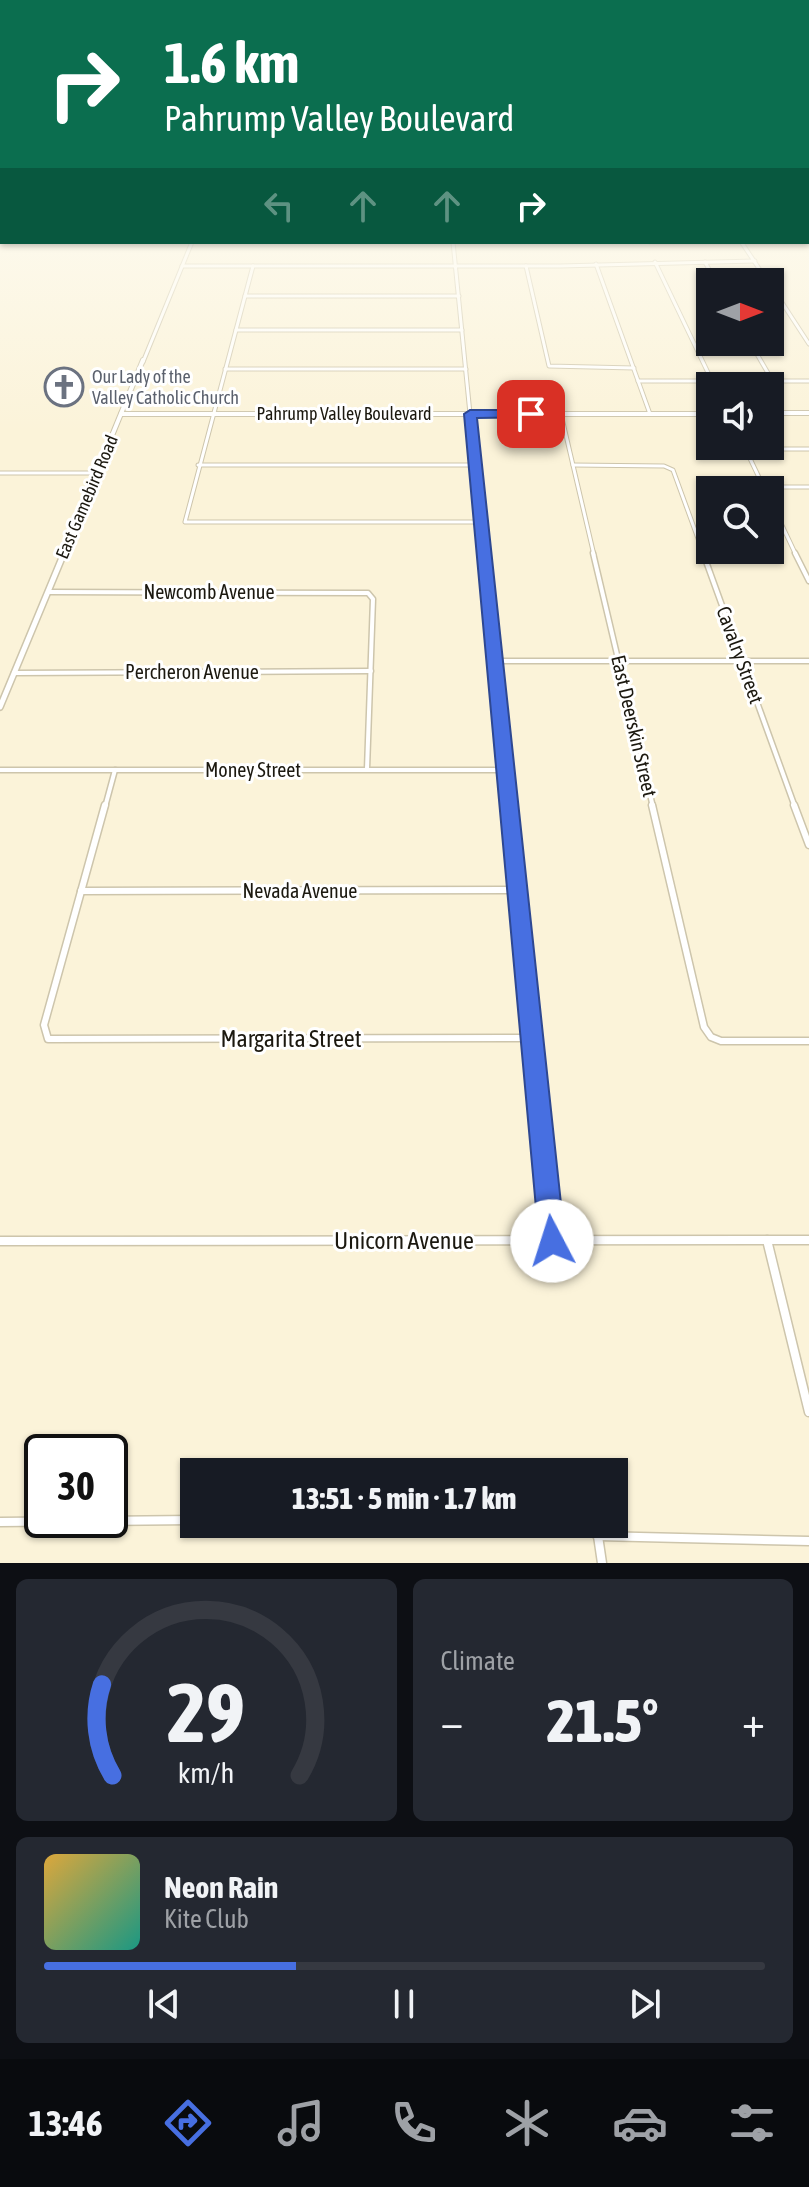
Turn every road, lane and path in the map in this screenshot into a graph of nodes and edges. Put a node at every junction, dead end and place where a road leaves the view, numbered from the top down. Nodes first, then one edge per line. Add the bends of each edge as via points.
1 (174, 286) edge
2 (248, 286) edge
3 (458, 286) edge
4 (531, 286) edge
5 (604, 286) edge
6 (666, 286) edge
7 (245, 296) junction
8 (459, 296) junction
9 (784, 306) edge
10 (236, 330) junction
11 (462, 330) junction
12 (809, 344) edge
13 (634, 368) junction
14 (225, 369) junction
15 (466, 369) junction
16 (708, 372) edge
17 (638, 381) junction
18 (696, 381) edge
19 (784, 381) edge
20 (809, 381) edge
21 (784, 413) edge
22 (809, 413) edge
23 (121, 414) junction
24 (212, 414) junction
25 (470, 414) junction
26 (561, 414) junction
27 (650, 414) junction
28 (696, 414) edge
29 (784, 449) edge
30 (809, 449) edge
31 (198, 465) junction
32 (476, 465) junction
33 (573, 465) junction
34 (0, 473) edge
35 (98, 473) junction
36 (809, 487) edge
37 (784, 488) edge
38 (482, 522) junction
39 (784, 529) edge
40 (809, 581) edge
41 (48, 592) junction
42 (496, 661) junction
43 (619, 661) junction
44 (741, 661) junction
45 (809, 661) edge
46 (371, 671) junction
47 (14, 673) junction
48 (0, 707) edge
49 (0, 770) edge
50 (115, 770) junction
51 (367, 770) junction
52 (507, 770) junction
53 (809, 845) edge
54 (519, 890) junction
55 (81, 891) junction
56 (533, 1038) junction
57 (809, 1041) edge
58 (767, 1240) junction
59 (809, 1240) edge
60 (0, 1241) edge
61 (552, 1241) junction
62 (809, 1412) edge
63 (180, 1520) edge
64 (0, 1522) edge
65 (628, 1537) edge
66 (598, 1538) edge
67 (809, 1541) edge
68 (602, 1563) edge

1 - 23 main road, East Gamebird Road
2 - 7 street
3 - 8 street
4 - 13 street via 551,367
5 - 13 street
6 - 16 street
7 - 8 street
7 - 10 street
8 - 11 street
9 - 12 street
10 - 11 street
10 - 14 street
11 - 15 street
13 - 17 street
14 - 15 street
14 - 24 street
15 - 25 street
17 - 18 street
17 - 27 street
19 - 20 street
21 - 22 main road
23 - 24 main road, Pahrump Valley Boulevard
23 - 35 main road, East Gamebird Road
24 - 25 main road, Pahrump Valley Boulevard
24 - 31 street
25 - 26 main road, Pahrump Valley Boulevard
25 - 32 street
26 - 27 main road, Pahrump Valley Boulevard
26 - 33 street, East Deerskin Street
27 - 28 main road, Pahrump Valley Boulevard
29 - 30 street
31 - 32 street
31 - 38 street via 185,522
32 - 38 street
33 - 43 street, East Deerskin Street
33 - 44 street, Cavalry Street via 669,467
34 - 35 street
35 - 41 main road, East Gamebird Road
36 - 37 street
38 - 42 street
39 - 40 street
41 - 46 street, Newcomb Avenue via 370,595
41 - 47 main road, East Gamebird Road
42 - 43 street
42 - 52 street
43 - 44 street
43 - 57 street, East Deerskin Street via 704,1027 721,1041
44 - 45 street
44 - 53 street, Cavalry Street
46 - 47 street, Percheron Avenue
46 - 51 street
47 - 48 main road, East Gamebird Road
49 - 50 street, Money Street
50 - 51 street, Money Street
50 - 55 street
51 - 52 street, Money Street
52 - 54 street
54 - 55 street, Nevada Avenue
54 - 56 street
55 - 56 street, Margarita Street via 44,1025 48,1039
56 - 61 street
58 - 59 street, Unicorn Avenue
58 - 61 street, Unicorn Avenue
58 - 62 street
60 - 61 street, Unicorn Avenue
63 - 64 street
65 - 67 street
66 - 68 street

